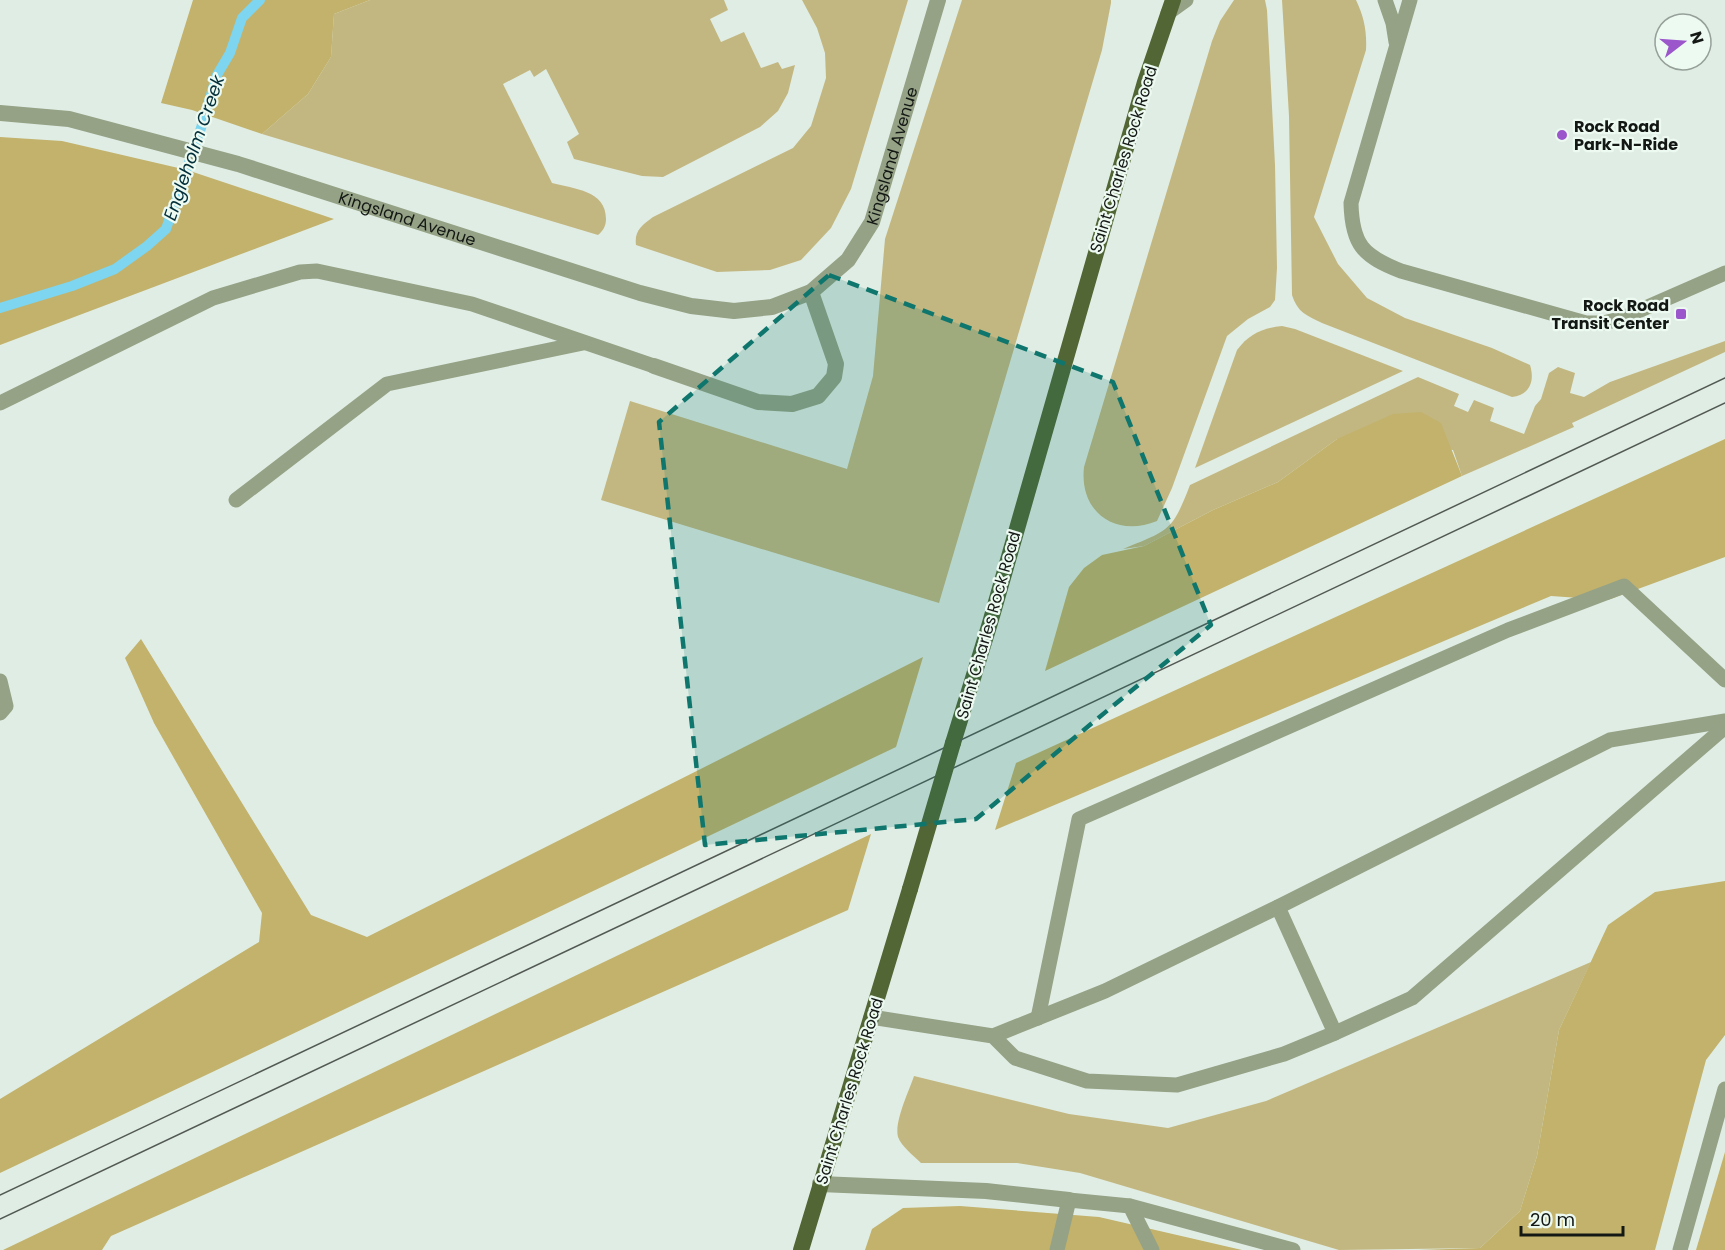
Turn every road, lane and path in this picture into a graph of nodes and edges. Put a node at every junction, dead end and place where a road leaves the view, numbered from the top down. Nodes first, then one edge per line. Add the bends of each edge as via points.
1 (938, 0) edge
2 (1186, 0) edge
3 (1385, 0) edge
4 (1410, 0) edge
5 (1168, 4) edge
6 (1397, 45) junction
7 (0, 112) edge
8 (1725, 273) edge
9 (811, 292) junction
10 (583, 344) junction
11 (654, 366) joint
12 (0, 403) edge
13 (236, 500) dead end
14 (1725, 680) edge
15 (0, 681) edge
16 (0, 713) edge
17 (1725, 721) edge
18 (1725, 727) edge
19 (1278, 908) junction
20 (871, 1017) junction
21 (1038, 1018) junction
22 (1335, 1033) junction
23 (993, 1036) junction
24 (1725, 1089) edge
25 (820, 1184) junction
26 (1069, 1200) junction
27 (1130, 1206) junction
28 (801, 1250) edge
29 (1058, 1250) edge
30 (1152, 1250) edge
31 (1293, 1250) edge
32 (1680, 1250) edge

1 - 9 street, Kingsland Avenue via 872,222 848,260
2 - 5 lane
3 - 6 lane
4 - 6 lane
5 - 20 main road, Saint Charles Rock Road, bridge via 990,623
6 - 8 lane via 1351,203 1352,225 1359,243 1375,261 1401,272 1586,323 1620,319
7 - 9 street, Kingsland Avenue via 69,119 238,164 639,293 691,306 734,311 772,307
9 - 11 street via 836,364 834,377 818,396 792,404 758,402
10 - 11 lane
10 - 12 lane via 472,304 317,271 300,272 213,298
10 - 13 lane via 387,384
14 - 21 lane via 1624,586 1508,630 1078,819
15 - 16 lane via 6,706
17 - 19 lane via 1610,740
18 - 22 lane via 1412,999
19 - 21 lane via 1105,991
19 - 22 lane
20 - 23 lane
20 - 25 main road, Saint Charles Rock Road
21 - 23 lane
22 - 23 lane via 1284,1054 1178,1085 1087,1081 1015,1058
24 - 32 lane
25 - 26 street via 986,1191
25 - 28 main road, Saint Charles Rock Road
26 - 27 lane
26 - 29 lane
27 - 30 lane
27 - 31 lane

